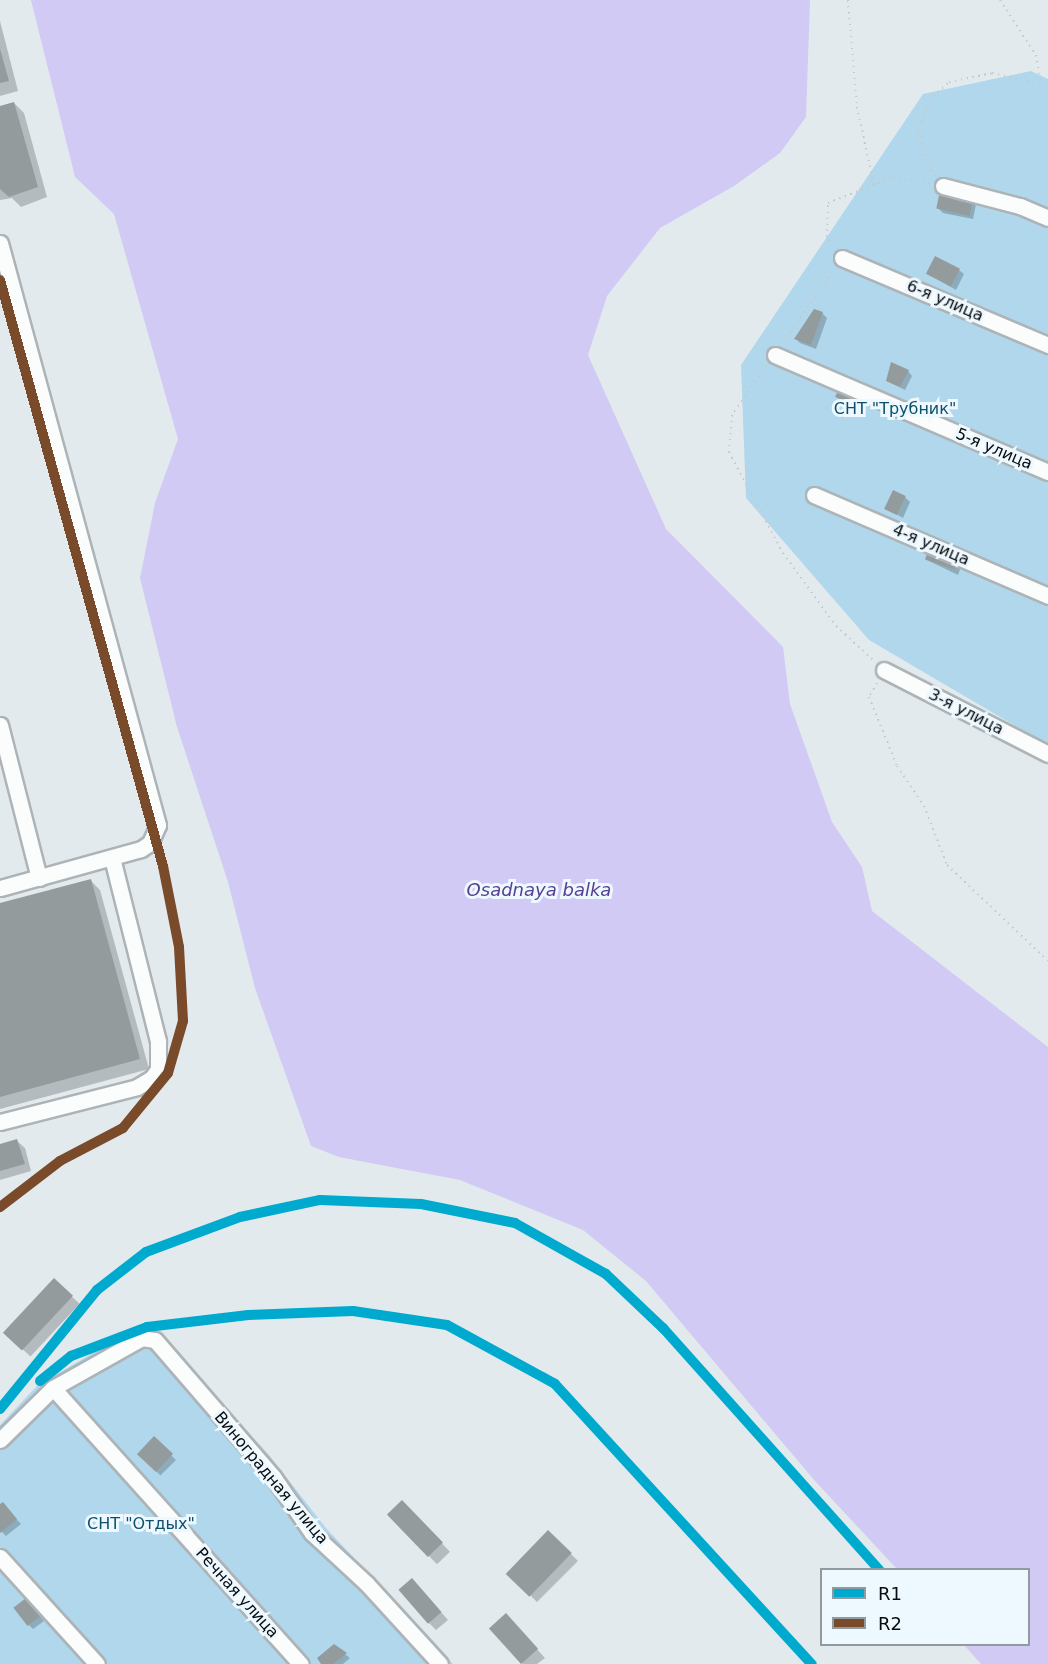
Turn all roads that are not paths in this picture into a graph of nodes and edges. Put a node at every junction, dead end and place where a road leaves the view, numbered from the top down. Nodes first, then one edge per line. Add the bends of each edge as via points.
1 (943, 186) road end
2 (1048, 218) edge
3 (0, 243) edge
4 (842, 258) road end
5 (1048, 345) edge
6 (775, 355) road end
7 (1048, 472) edge
8 (814, 495) dead end
9 (1048, 596) edge
10 (884, 670) road end
11 (0, 725) edge
12 (1048, 754) edge
13 (112, 858) junction
14 (39, 878) junction
15 (0, 888) edge
16 (0, 1122) edge
17 (53, 1388) junction
18 (0, 1440) edge
19 (0, 1557) edge
20 (97, 1664) edge
21 (301, 1664) edge
22 (440, 1664) edge

1 - 2 street via 1020,206
3 - 13 street via 157,810 158,825 150,843
4 - 5 street, 6-я улица
6 - 7 street, 5-я улица
8 - 9 street, 4-я улица
10 - 12 street, 3-я улица
11 - 14 street
13 - 14 street
13 - 16 street via 158,1041 158,1069 137,1087
14 - 15 street
17 - 18 street
17 - 21 street, Речная улица
17 - 22 street, Виноградная улица via 142,1338 155,1340 274,1478 312,1533 367,1584
19 - 20 street

